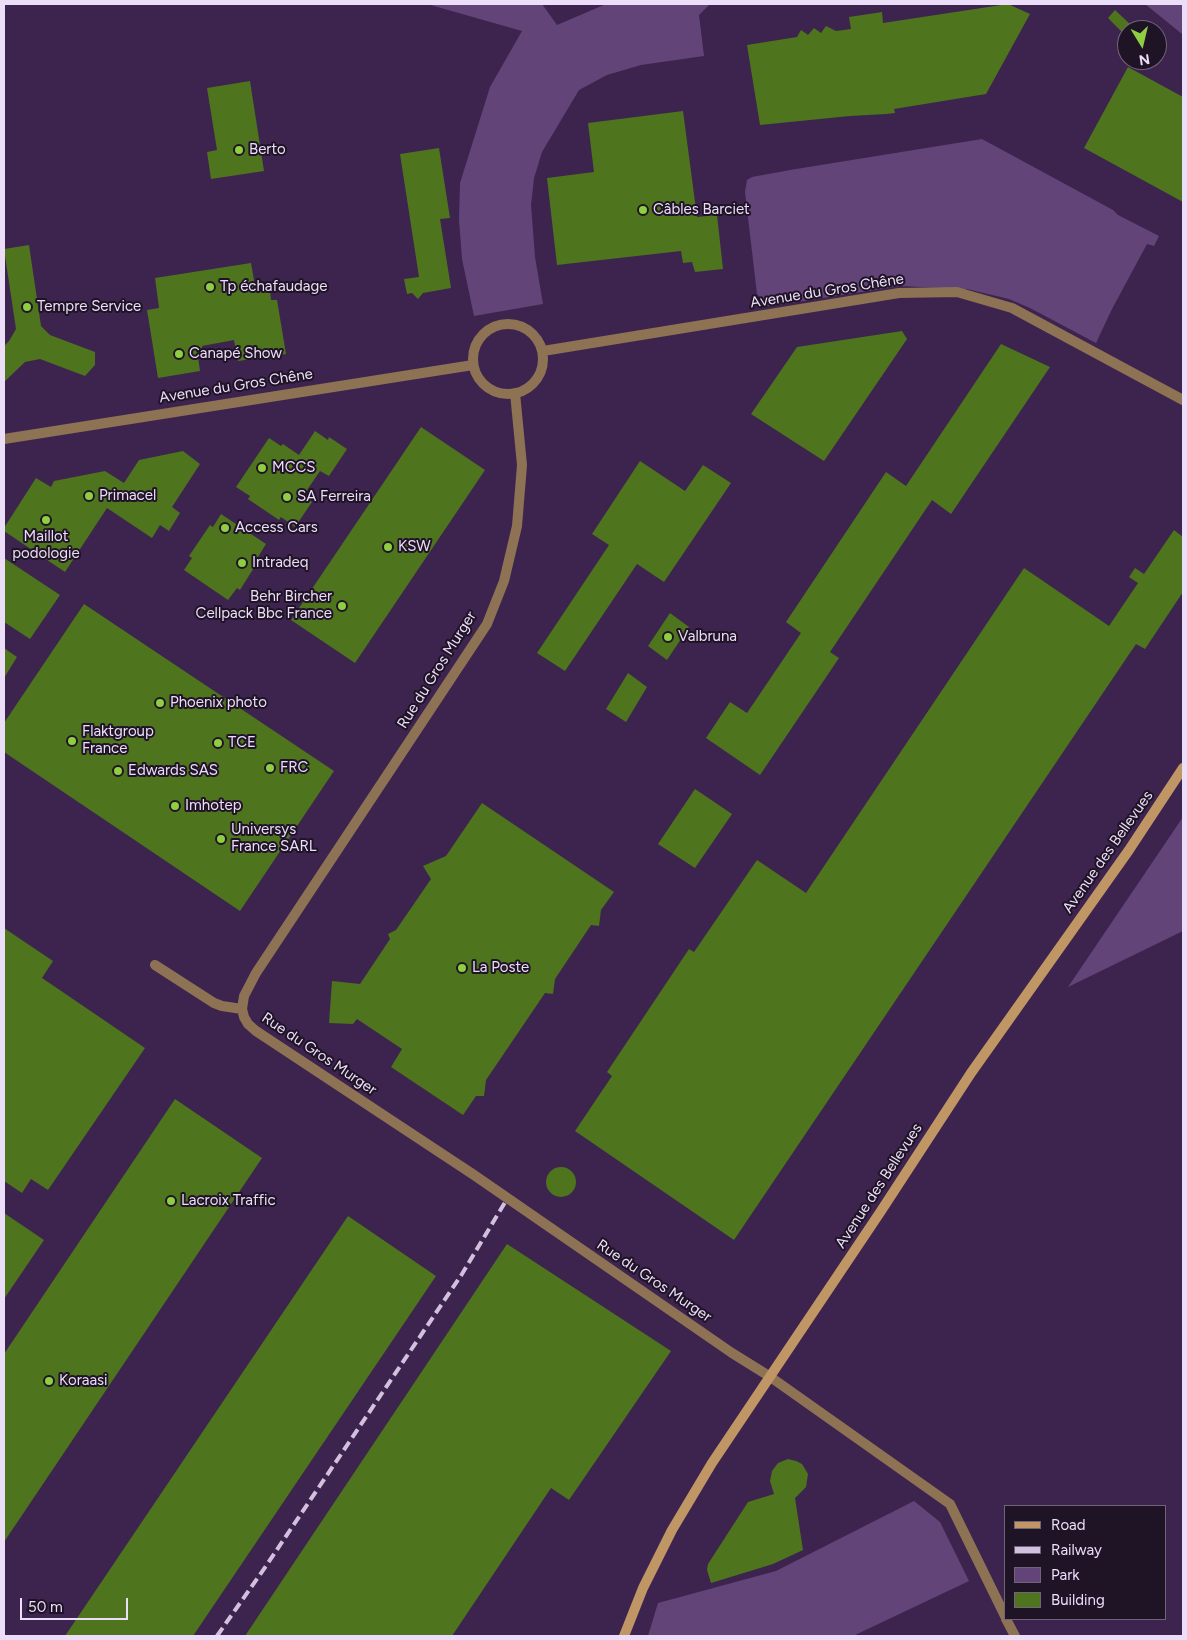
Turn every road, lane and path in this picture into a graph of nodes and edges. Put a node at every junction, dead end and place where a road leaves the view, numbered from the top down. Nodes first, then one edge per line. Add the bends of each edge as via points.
1 (543, 351) junction
2 (473, 365) junction
3 (515, 393) junction
4 (1183, 400) edge
5 (4, 439) edge
6 (1183, 768) edge
7 (155, 965) dead end
8 (242, 1009) junction
9 (770, 1376) junction
10 (1004, 1614) edge
11 (1007, 1620) edge
12 (624, 1636) edge
13 (1015, 1636) edge

1 - 2 street via 528,330 504,324 489,329 478,341
1 - 3 street via 543,366 536,380 523,391
1 - 4 street, Avenue du Gros Chêne via 899,293 957,292 1012,308
2 - 3 street via 478,378 488,388 501,393
2 - 5 street, Avenue du Gros Chêne
3 - 8 street, Rue du Gros Murger via 522,465 517,526 504,581 486,624 256,974 244,996
6 - 9 street, Avenue des Bellevues via 971,1073
7 - 8 street, Rue du Gros Murger via 214,1002
8 - 9 street, Rue du Gros Murger via 248,1024 256,1031
9 - 10 street, Rue du Gros Murger via 950,1504
9 - 12 street, Avenue des Bellevues via 672,1530
11 - 13 street, Rue du Gros Murger

